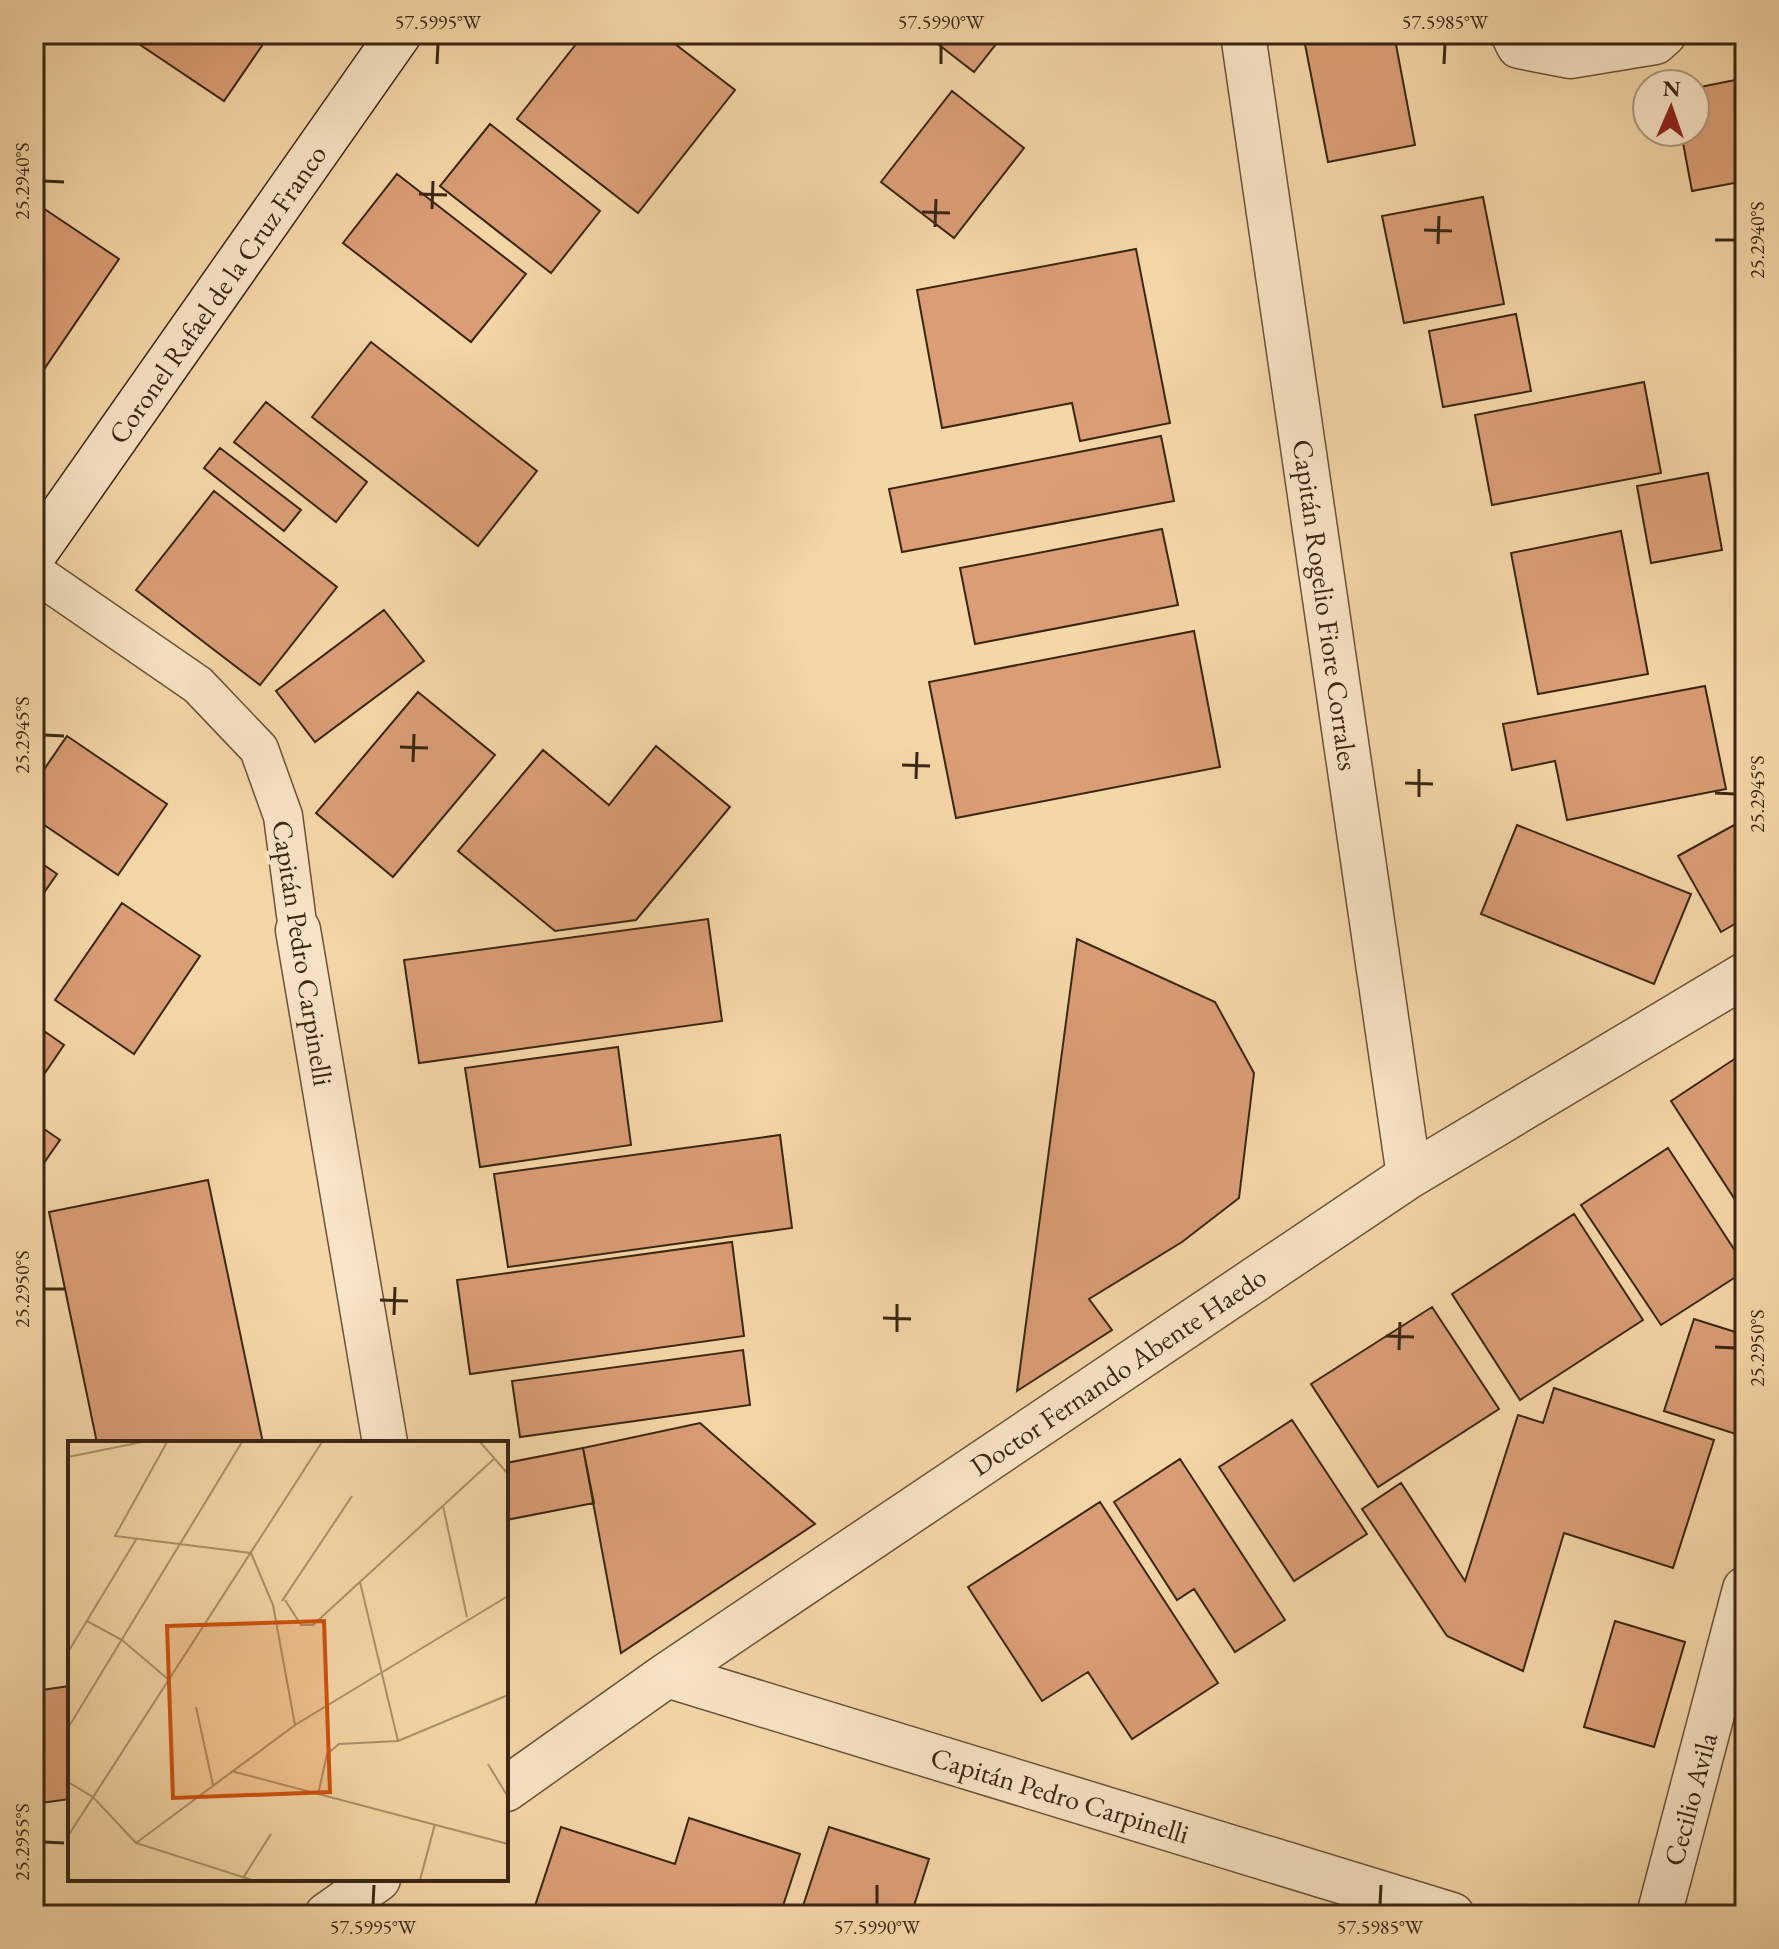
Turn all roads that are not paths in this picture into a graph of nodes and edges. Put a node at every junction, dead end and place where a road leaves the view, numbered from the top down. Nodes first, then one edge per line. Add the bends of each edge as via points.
1 (399, 34) edge
2 (1243, 34) edge
3 (1513, 34) edge
4 (1664, 34) edge
5 (34, 554) edge
6 (34, 572) edge
7 (298, 930) joint
8 (1745, 975) edge
9 (1409, 1176) junction
10 (385, 1441) edge
11 (1745, 1589) edge
12 (667, 1675) junction
13 (508, 1788) edge
14 (375, 1881) edge
15 (327, 1915) edge
16 (1452, 1915) edge
17 (1659, 1915) edge

1 - 5 street, Coronel Rafael de la Cruz Franco
2 - 9 street, Capitán Rogelio Fiore Corrales
3 - 4 street via 1519,46 1570,56 1655,42
6 - 7 lane, Capitán Pedro Carpinelli via 198,685 259,749 283,816
7 - 10 street, Capitán Pedro Carpinelli
8 - 9 street, Doctor Fernando Abente Haedo
9 - 12 street, Doctor Fernando Abente Haedo
11 - 17 street, Cecilio Avila
12 - 13 street, Doctor Fernando Abente Haedo
12 - 16 street, Capitán Pedro Carpinelli
14 - 15 street

